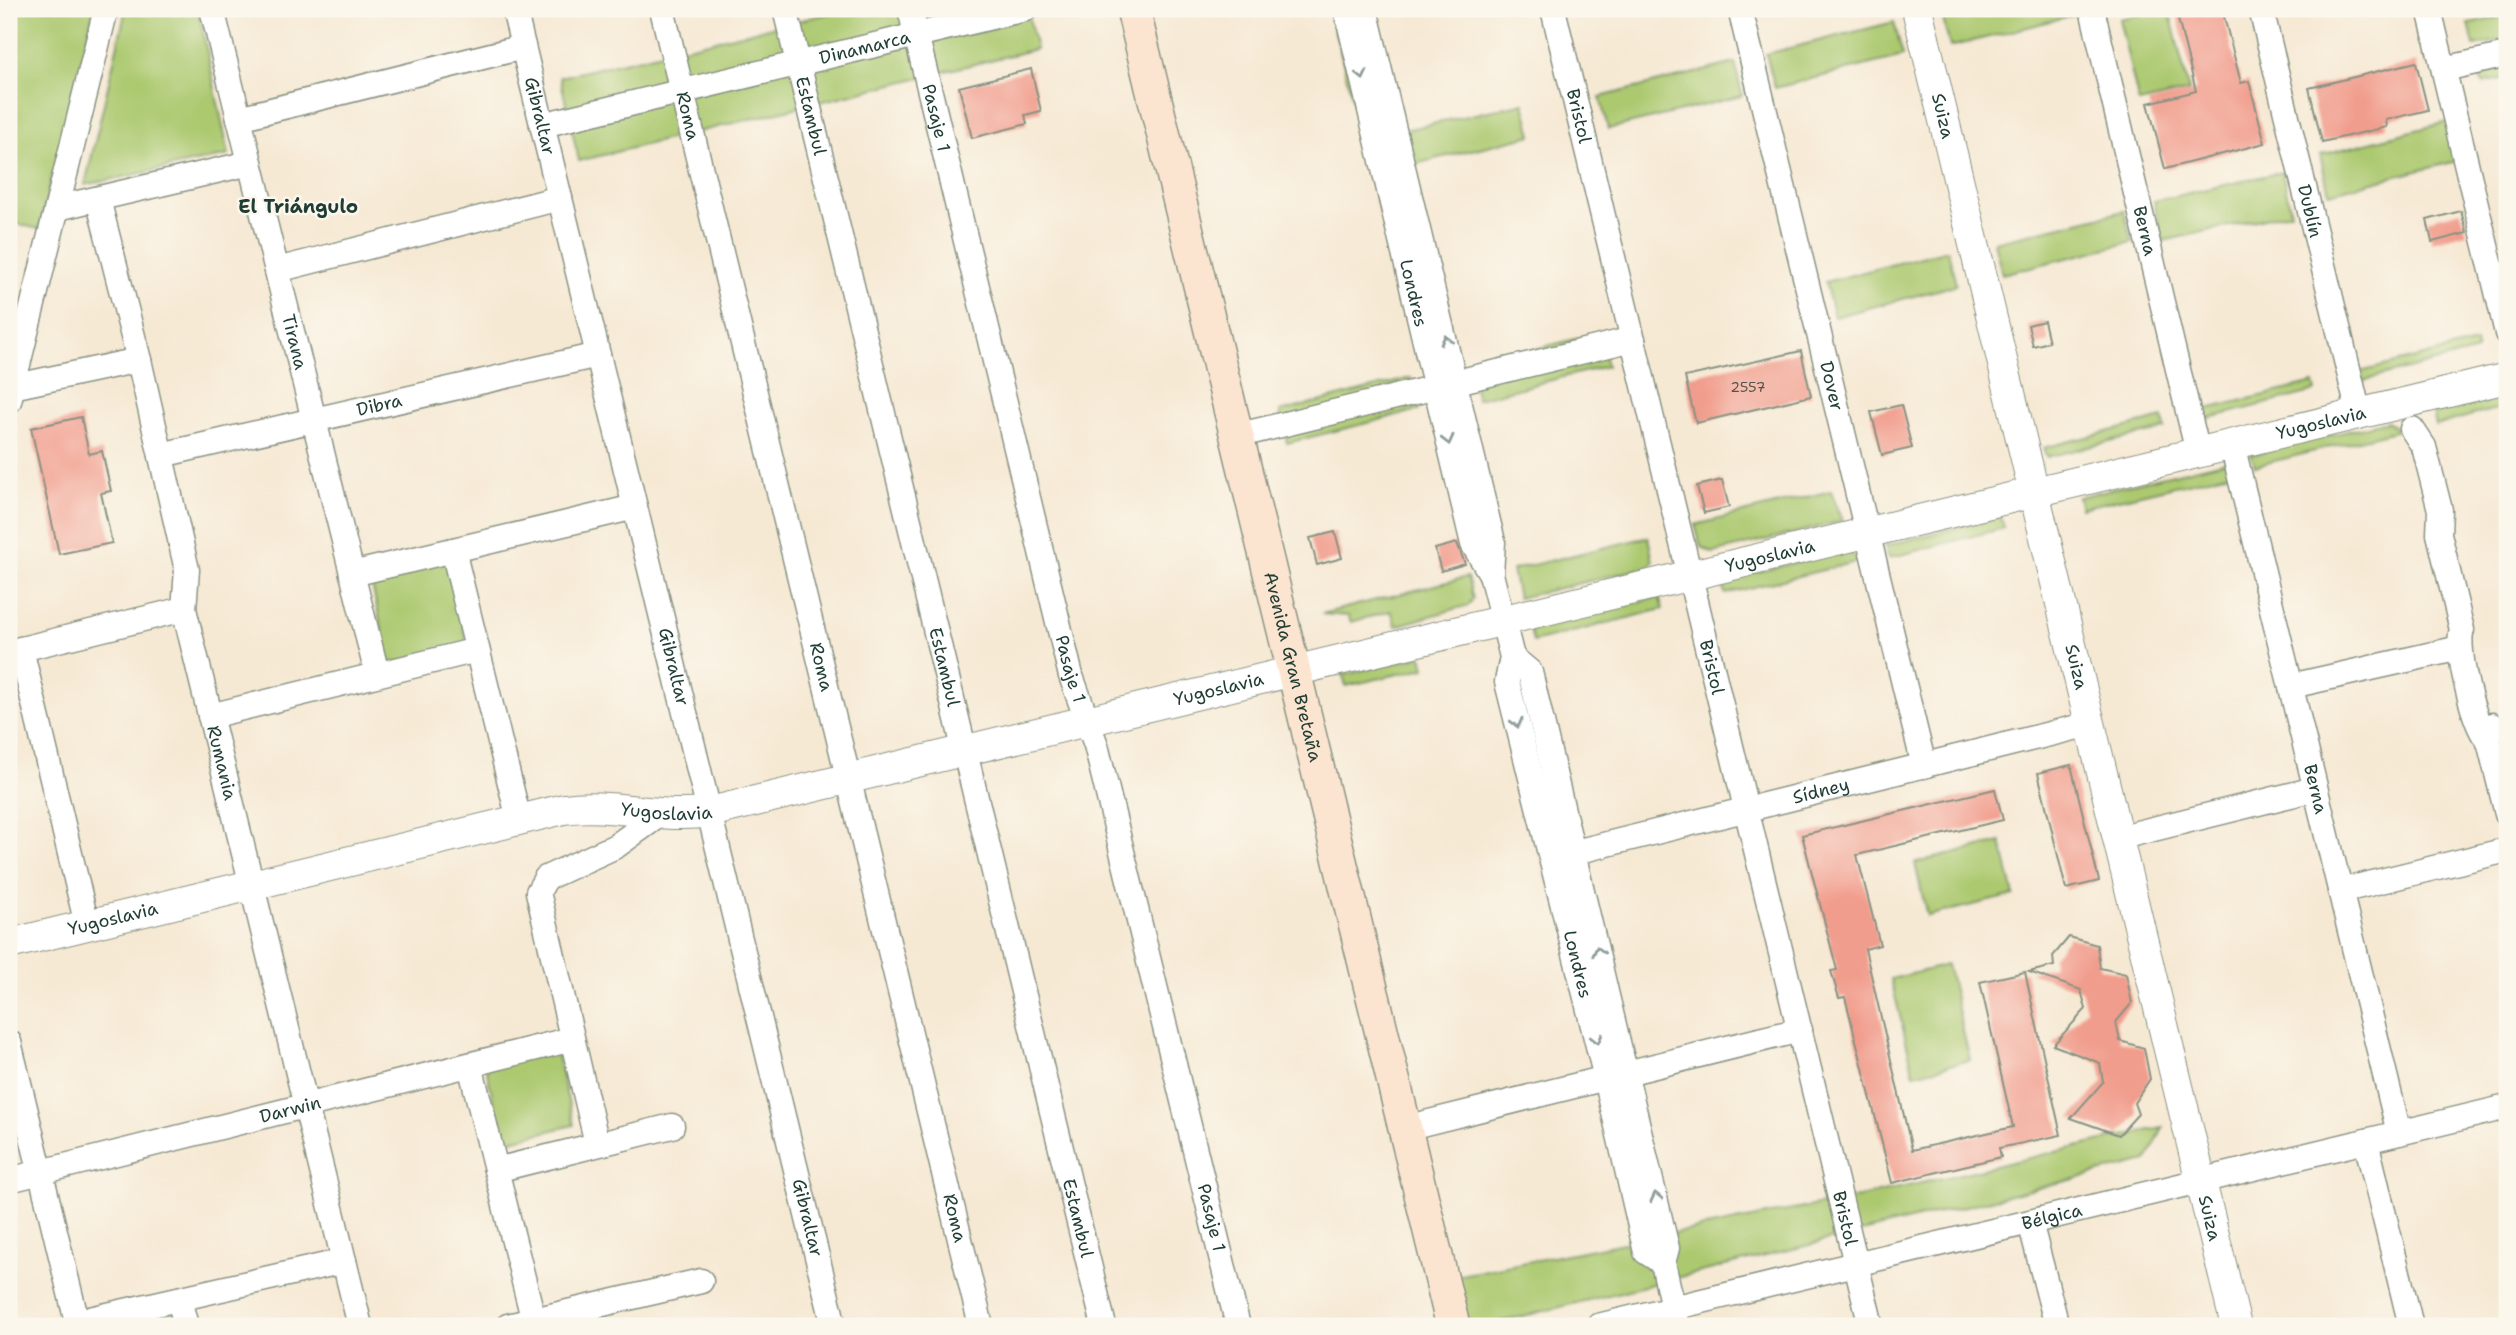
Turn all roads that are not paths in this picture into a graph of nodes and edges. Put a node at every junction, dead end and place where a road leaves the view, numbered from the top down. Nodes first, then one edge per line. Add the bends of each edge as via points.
1 (106, 9) edge
2 (212, 9) edge
3 (514, 9) edge
4 (662, 9) edge
5 (785, 9) edge
6 (910, 9) edge
7 (1025, 9) edge
8 (1133, 9) edge
9 (1346, 9) edge
10 (1365, 9) edge
11 (1553, 9) edge
12 (1740, 9) edge
13 (1917, 9) edge
14 (2092, 9) edge
15 (2261, 9) edge
16 (2430, 9) edge
17 (915, 35) junction
18 (523, 47) junction
19 (2507, 55) edge
20 (798, 63) junction
21 (2444, 69) junction
22 (682, 91) junction
23 (239, 118) junction
24 (542, 125) junction
25 (250, 163) junction
26 (560, 198) junction
27 (97, 199) junction
28 (57, 208) junction
29 (277, 270) junction
30 (2507, 333) edge
31 (1633, 339) junction
32 (598, 355) junction
33 (139, 360) junction
34 (2507, 377) edge
35 (1445, 385) junction
36 (11, 394) edge
37 (2359, 414) junction
38 (2409, 415) junction
39 (314, 420) junction
40 (1236, 436) junction
41 (2232, 444) junction
42 (2198, 453) junction
43 (161, 455) junction
44 (2033, 493) junction
45 (635, 507) junction
46 (1867, 533) junction
47 (453, 550) junction
48 (352, 574) junction
49 (1690, 575) junction
50 (184, 609) junction
51 (1503, 621) junction
52 (2461, 639) junction
53 (15, 650) edge
54 (477, 650) junction
55 (1293, 670) junction
56 (377, 674) junction
57 (2291, 686) junction
58 (211, 716) junction
59 (1087, 721) junction
60 (2090, 724) junction
61 (2498, 739) edge
62 (963, 751) junction
63 (1924, 766) junction
64 (849, 779) junction
65 (2315, 789) junction
66 (1747, 809) junction
67 (710, 812) junction
68 (2507, 814) edge
69 (659, 815) junction
70 (519, 820) junction
71 (2117, 838) junction
72 (2507, 850) edge
73 (1563, 855) junction
74 (254, 885) junction
75 (2340, 891) junction
76 (87, 925) junction
77 (9, 944) edge
78 (1800, 1030) junction
79 (572, 1039) junction
80 (9, 1042) edge
81 (470, 1065) junction
82 (1617, 1075) junction
83 (307, 1105) junction
84 (2507, 1107) edge
85 (672, 1126) dead end
86 (1405, 1128) junction
87 (2399, 1133) junction
88 (2366, 1141) junction
89 (597, 1144) junction
90 (496, 1170) junction
91 (40, 1172) junction
92 (9, 1180) edge
93 (2201, 1181) junction
94 (2030, 1222) junction
95 (344, 1261) junction
96 (1856, 1264) junction
97 (701, 1280) dead end
98 (179, 1299) junction
99 (1675, 1317) edge
100 (534, 1323) edge
101 (78, 1324) edge
102 (186, 1326) edge
103 (360, 1326) edge
104 (508, 1326) edge
105 (834, 1326) edge
106 (981, 1326) edge
107 (1104, 1326) edge
108 (1238, 1326) edge
109 (1453, 1326) edge
110 (1598, 1326) edge
111 (1871, 1326) edge
112 (2057, 1326) edge
113 (2236, 1326) edge
114 (2411, 1326) edge

1 - 28 street
2 - 23 street, Tirana
3 - 18 street, Gibraltar
4 - 22 street, Roma
5 - 20 street, Estambul
6 - 17 street, Pasaje 1
7 - 17 street, Dinamarca
8 - 40 main road, Avenida Gran Bretaña
9 -> 35 street, Londres
35 -> 10 street, Londres
11 - 31 street, Bristol
12 - 46 street, Dover
13 - 44 street, Suiza
14 - 42 street, Berna
15 - 37 street, Dublín
16 - 21 street
17 - 20 street, Dinamarca
17 - 59 street, Pasaje 1 via 1073,684
18 - 23 street
18 - 24 street, Gibraltar
19 - 21 street
20 - 22 street, Dinamarca
20 - 62 street, Estambul
21 - 30 street
22 - 24 street, Dinamarca
22 - 64 street, Roma
23 - 25 street, Tirana
24 - 26 street, Gibraltar
25 - 27 street
25 - 29 street, Tirana
26 - 29 street
26 - 32 street, Gibraltar
27 - 28 street
27 - 33 street, Rumania
28 - 36 street
29 - 39 street, Tirana
31 - 35 street
31 - 49 street, Bristol
32 - 39 street, Dibra
32 - 45 street, Gibraltar
33 - 36 street
33 - 43 street, Rumania
34 - 38 street, Yugoslavia
35 - 40 street
35 - 51 street, Londres via 1473,544 1491,574
37 - 38 street, Yugoslavia
37 - 41 street, Yugoslavia
38 - 52 street via 2411,452 2424,505 2439,534
39 - 43 street, Dibra
39 - 48 street, Tirana
40 - 55 main road, Avenida Gran Bretaña
41 - 42 street, Yugoslavia
41 - 57 street, Berna
42 - 44 street, Yugoslavia
43 - 50 street, Rumania via 187,570
44 - 46 street, Yugoslavia
44 - 60 street, Suiza
45 - 47 street
45 - 67 street, Gibraltar
46 - 49 street, Yugoslavia
46 - 63 street, Dover
47 - 48 street
47 - 54 street
48 - 56 street, Tirana
49 - 51 street, Yugoslavia
49 - 66 street, Bristol
50 - 53 street
50 - 58 street, Rumania
51 - 55 street, Yugoslavia
51 - 73 street, Londres via 1512,657 1507,682
52 - 57 street
52 - 61 street via 2477,725
53 - 76 street
54 - 56 street
54 - 70 street
55 - 59 street, Yugoslavia
55 - 86 main road, Avenida Gran Bretaña
56 - 58 street
57 - 65 street, Berna
58 - 74 street, Rumania
59 - 62 street, Yugoslavia
59 - 108 street, Pasaje 1
60 - 63 street, Sídney
60 - 71 street, Suiza
61 - 68 street
62 - 64 street, Yugoslavia
62 - 107 street, Estambul
63 - 66 street, Sídney
64 - 67 street, Yugoslavia
64 - 106 street, Roma
65 - 71 street
65 - 75 street, Berna
66 - 73 street, Sídney
66 - 78 street, Bristol
67 - 69 street, Yugoslavia
67 - 105 street, Gibraltar
69 - 70 street, Yugoslavia via 586,806
69 - 79 street via 616,846 546,878 540,886 538,899
70 - 74 street, Yugoslavia
71 - 93 street, Suiza
72 - 75 street
73 - 82 street, Londres
74 - 76 street, Yugoslavia
74 - 83 street, Rumania
75 - 87 street, Berna
76 - 77 street, Yugoslavia
78 - 82 street
78 - 96 street, Bristol
79 - 81 street, Darwin
79 - 89 street
80 - 91 street
81 - 83 street, Darwin
81 - 90 street
82 - 86 street
82 - 99 street, Londres via 1646,1252 1663,1263
83 - 91 street, Darwin
83 - 95 street, Rumania
84 - 87 street, Bélgica
85 - 89 street
86 - 109 main road, Avenida Gran Bretaña
87 - 88 street, Bélgica
88 - 93 street, Bélgica
88 - 114 street
89 - 90 street
90 - 100 street
91 - 92 street, Darwin
91 - 101 street
93 - 94 street, Bélgica
93 - 113 street, Suiza
94 - 96 street, Bélgica
94 - 112 street
95 - 98 street
95 - 103 street, Rumania
96 - 99 street, Bélgica
96 - 111 street, Bristol
97 - 100 street
98 - 101 street
98 - 102 street
99 - 110 street, Bélgica
100 - 104 street

